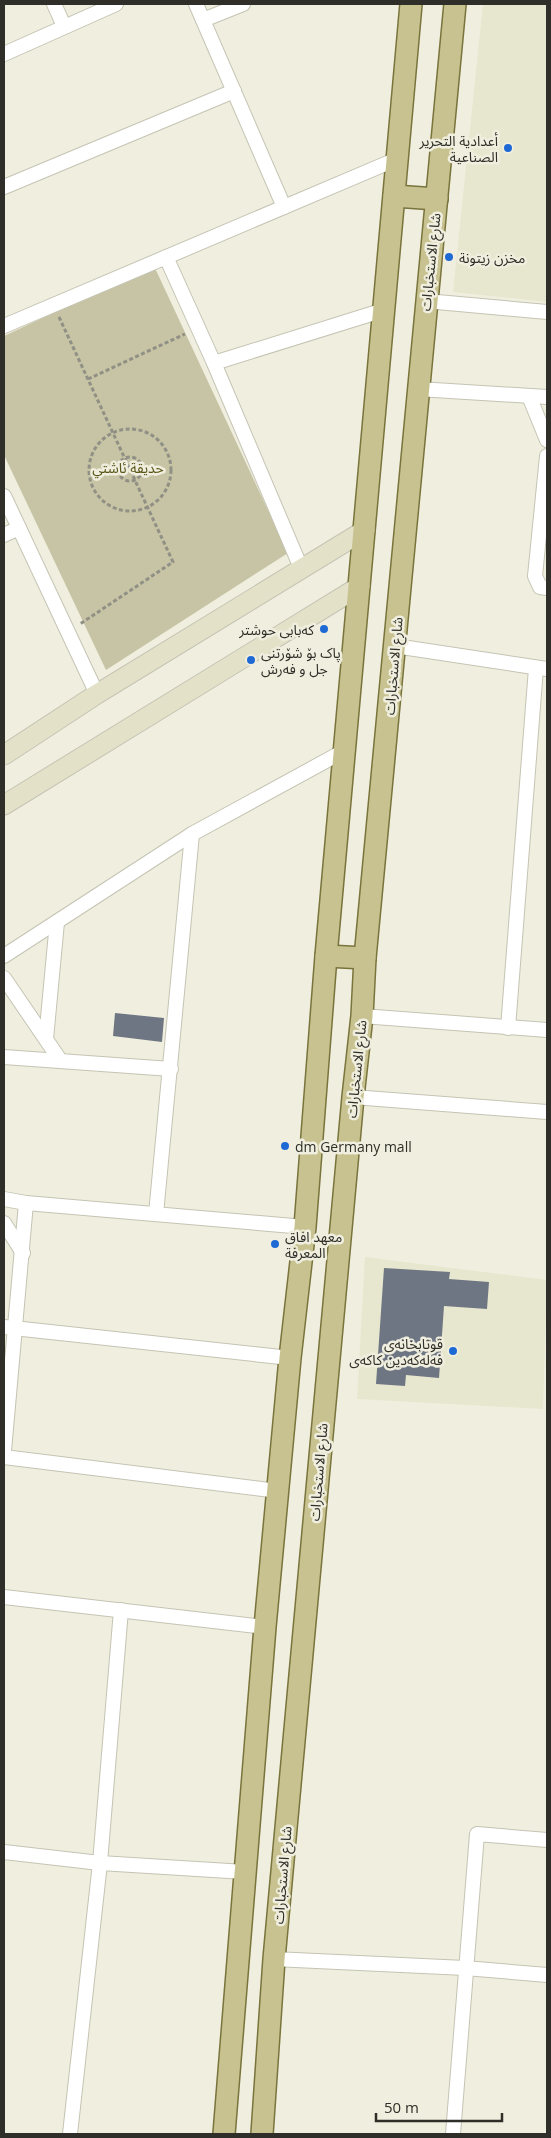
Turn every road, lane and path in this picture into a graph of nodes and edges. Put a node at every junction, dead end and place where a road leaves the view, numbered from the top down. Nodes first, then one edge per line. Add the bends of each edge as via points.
1 (54, 4) edge
2 (116, 4) edge
3 (196, 4) edge
4 (243, 4) edge
5 (411, 4) edge
6 (455, 4) edge
7 (204, 20) junction
8 (64, 26) junction
9 (4, 54) edge
10 (234, 91) junction
11 (397, 159) junction
12 (4, 187) edge
13 (394, 196) junction
14 (437, 199) junction
15 (284, 207) junction
16 (166, 257) junction
17 (426, 301) junction
18 (53, 305) junction
19 (384, 310) junction
20 (547, 312) edge
21 (4, 326) edge
22 (198, 328) junction
23 (214, 363) junction
24 (88, 379) junction
25 (418, 388) junction
26 (529, 396) junction
27 (547, 397) edge
28 (112, 433) junction
29 (547, 440) edge
30 (547, 456) edge
31 (125, 459) junction
32 (135, 480) junction
33 (4, 496) edge
34 (147, 507) junction
35 (19, 528) junction
36 (365, 530) junction
37 (4, 535) edge
38 (301, 568) junction
39 (360, 586) junction
40 (547, 588) edge
41 (68, 633) junction
42 (395, 646) junction
43 (542, 668) edge
44 (96, 694) junction
45 (344, 751) junction
46 (4, 755) edge
47 (4, 805) edge
48 (192, 834) junction
49 (57, 922) junction
50 (4, 956) edge
51 (326, 956) junction
52 (365, 958) junction
53 (4, 978) edge
54 (362, 1016) junction
55 (508, 1028) junction
56 (547, 1030) edge
57 (46, 1039) junction
58 (4, 1057) edge
59 (60, 1060) junction
60 (171, 1069) junction
61 (353, 1097) junction
62 (547, 1112) edge
63 (4, 1199) edge
64 (26, 1202) junction
65 (156, 1214) junction
66 (4, 1223) edge
67 (305, 1227) junction
68 (23, 1253) junction
69 (9, 1328) edge
70 (290, 1358) junction
71 (4, 1451) edge
72 (4, 1457) edge
73 (278, 1490) junction
74 (4, 1598) edge
75 (121, 1610) junction
76 (265, 1627) junction
77 (547, 1840) edge
78 (4, 1852) edge
79 (100, 1863) junction
80 (245, 1872) junction
81 (274, 1959) junction
82 (465, 1968) junction
83 (547, 1975) edge
84 (70, 2134) edge
85 (224, 2134) edge
86 (262, 2134) edge
87 (453, 2134) edge

1 - 8 street
2 - 8 street
3 - 7 street
4 - 7 street
5 - 11 main road
6 - 14 main road, شارع الاستخبارات
7 - 10 street
8 - 9 street
10 - 12 street
10 - 15 street
11 - 13 main road
11 - 15 street
13 - 14 main road
13 - 19 main road
14 - 17 main road, شارع الاستخبارات
15 - 16 street
16 - 18 street
16 - 22 street
17 - 20 street
17 - 25 main road, شارع الاستخبارات
18 - 21 street
18 - 24 path
19 - 23 street
19 - 36 main road
22 - 23 street
22 - 24 path
23 - 38 street
24 - 28 path
25 - 26 street
25 - 42 main road, شارع الاستخبارات
26 - 27 street
26 - 29 street
28 - 31 path
28 - 34 path via 95,448 91,459 89,474 93,487 102,499 115,507 133,510
28 - 34 path via 127,429 147,432 162,444 168,454 169,483 161,496
30 - 40 street via 535,576 540,587
31 - 32 path
31 - 32 path via 136,459 141,467
31 - 32 path via 120,463 118,473 123,479
32 - 34 path
33 - 35 street
34 - 41 path via 173,562
35 - 37 street
35 - 41 street
36 - 38 main road
36 - 39 main road
38 - 44 main road
39 - 45 main road
39 - 47 main road
41 - 44 street
42 - 43 street
42 - 52 main road, شارع الاستخبارات
43 - 55 street
44 - 46 main road
45 - 48 street
45 - 51 main road
48 - 49 street
48 - 60 street
49 - 50 street
49 - 57 street
51 - 52 main road
51 - 67 main road
52 - 54 main road, شارع الاستخبارات
53 - 57 street
54 - 55 street
54 - 61 main road, شارع الاستخبارات
55 - 56 street
57 - 59 street
58 - 59 street
59 - 60 street
60 - 65 street
61 - 62 street
61 - 81 main road, شارع الاستخبارات
63 - 64 street
64 - 65 street
64 - 68 street
65 - 67 street
66 - 68 street
67 - 70 main road
68 - 69 street
69 - 70 street
69 - 71 street
70 - 73 main road
72 - 73 street
73 - 76 main road
74 - 75 street
75 - 76 street
75 - 79 street
76 - 80 main road
77 - 82 street via 477,1834
78 - 79 street
79 - 80 street
79 - 84 street
80 - 85 main road
81 - 82 street
81 - 86 main road, شارع الاستخبارات
82 - 83 street
82 - 87 street

